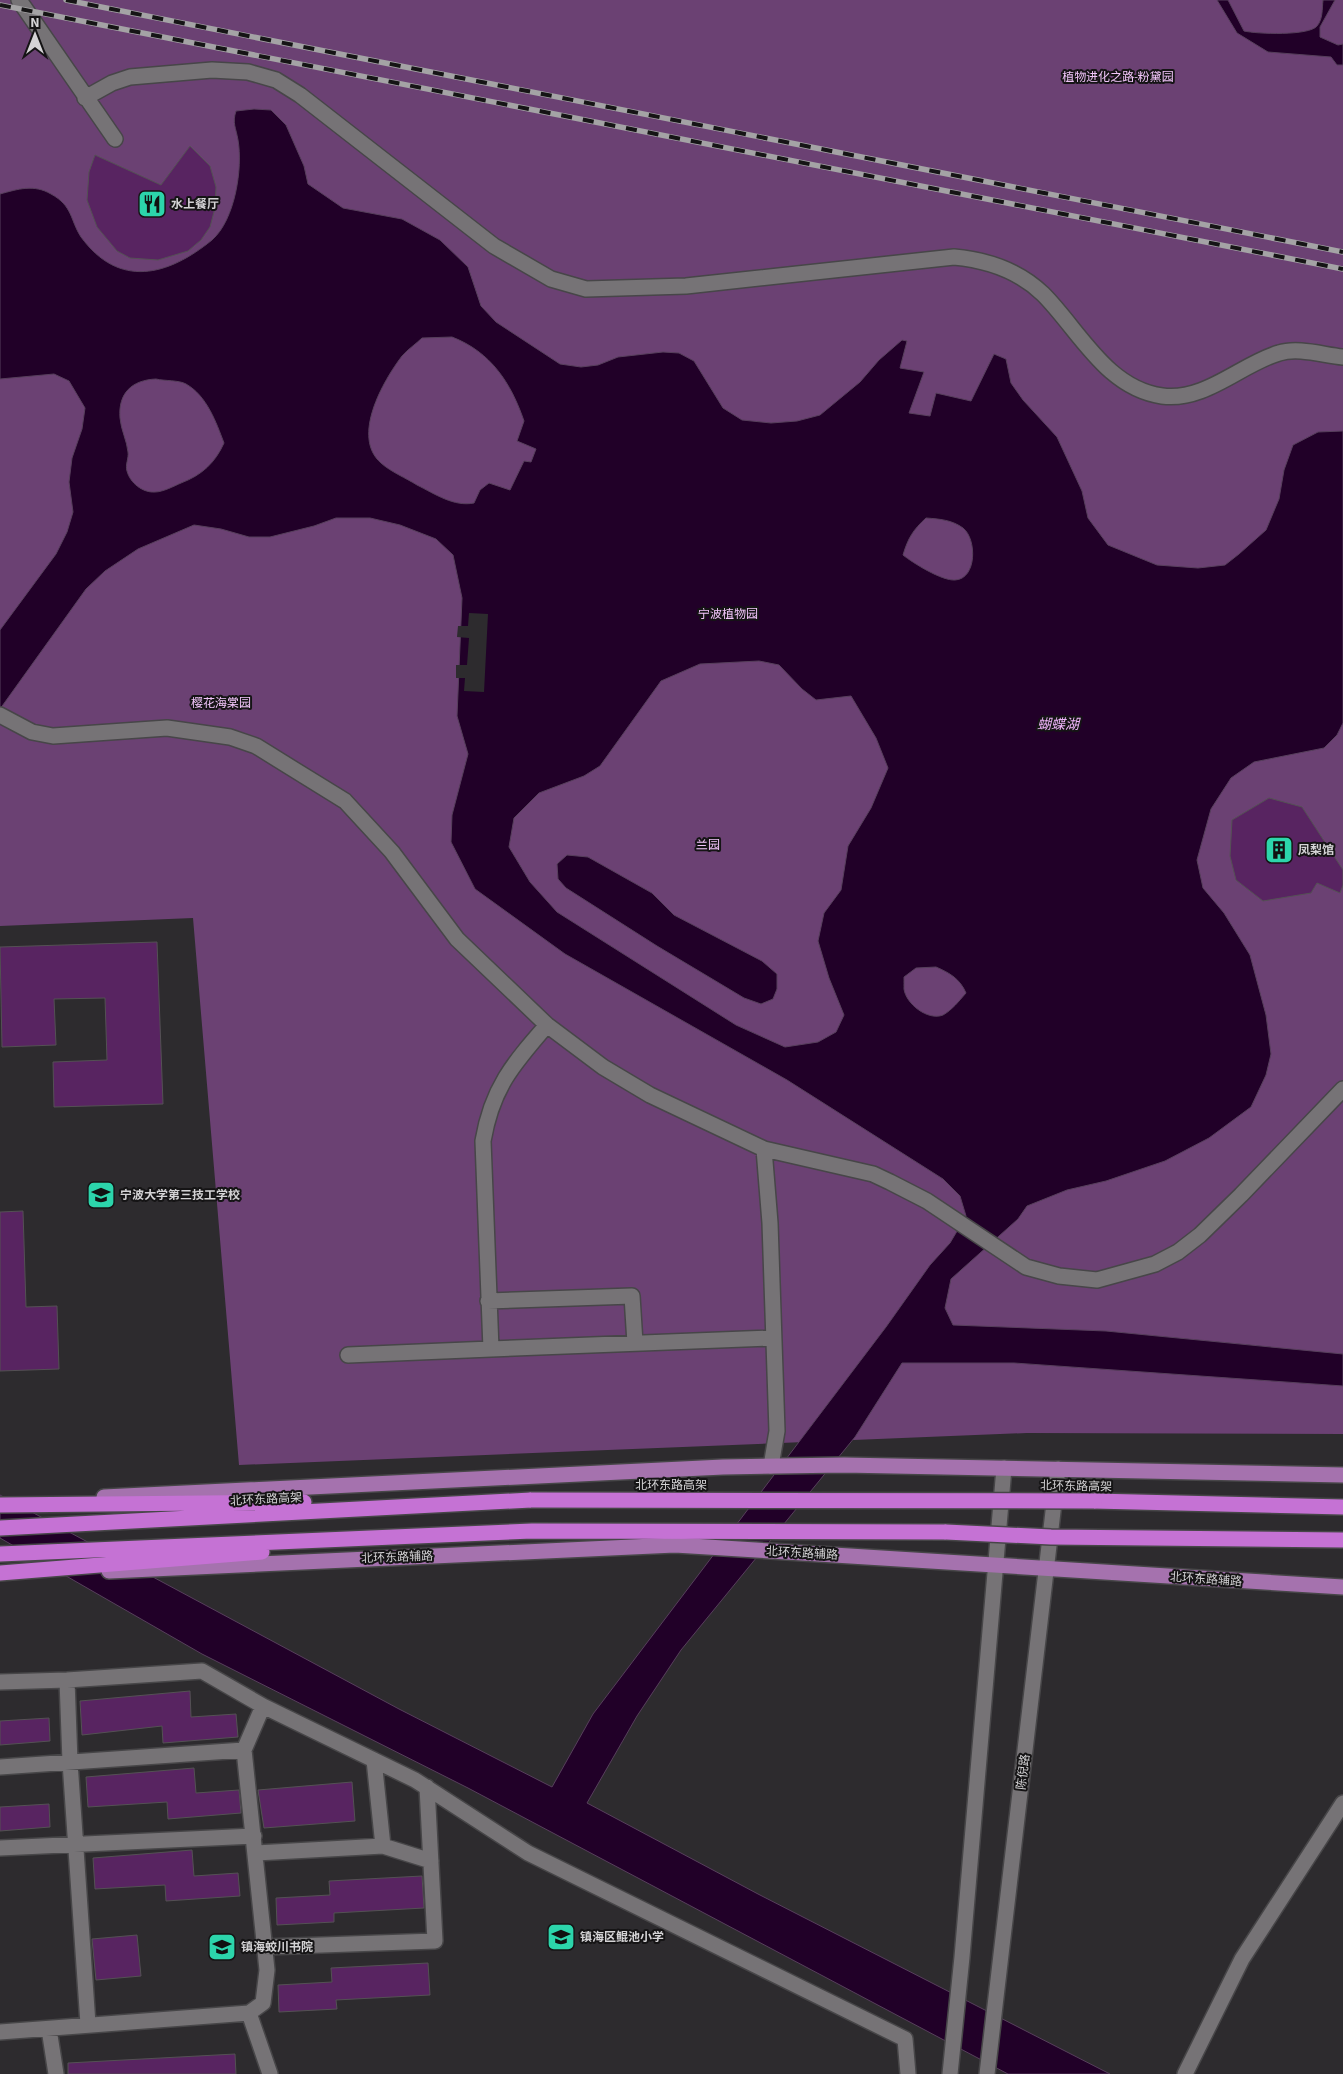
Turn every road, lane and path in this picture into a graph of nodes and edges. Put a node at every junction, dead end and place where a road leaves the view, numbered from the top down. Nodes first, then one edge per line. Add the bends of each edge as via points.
1 (19, 0) edge
2 (85, 98) junction
3 (115, 139) dead end
4 (1343, 357) edge
5 (6, 719) edge
6 (547, 1025) junction
7 (1343, 1090) edge
8 (764, 1149) junction
9 (488, 1301) junction
10 (772, 1338) junction
11 (635, 1343) junction
12 (491, 1349) junction
13 (348, 1356) dead end
14 (771, 1466) junction
15 (1004, 1468) junction
16 (1058, 1469) junction
17 (1343, 1475) edge
18 (531, 1500) junction
19 (0, 1504) edge
20 (1343, 1507) edge
21 (0, 1528) edge
22 (532, 1531) junction
23 (1343, 1540) edge
24 (0, 1554) edge
25 (995, 1564) junction
26 (1047, 1569) junction
27 (0, 1575) edge
28 (1343, 1587) edge
29 (67, 1680) junction
30 (0, 1682) edge
31 (263, 1706) junction
32 (244, 1750) junction
33 (374, 1760) junction
34 (70, 1762) junction
35 (0, 1767) edge
36 (427, 1788) junction
37 (1343, 1803) edge
38 (254, 1836) junction
39 (76, 1844) junction
40 (383, 1846) junction
41 (0, 1848) edge
42 (256, 1853) junction
43 (431, 1861) junction
44 (265, 1947) junction
45 (249, 2013) junction
46 (88, 2024) junction
47 (49, 2030) junction
48 (0, 2032) edge
49 (56, 2074) edge
50 (270, 2074) edge
51 (908, 2074) edge
52 (950, 2074) edge
53 (987, 2074) edge
54 (1185, 2074) edge

1 - 2 street
2 - 3 street
2 - 4 street via 130,77 212,70 248,72 276,80 300,95 494,246 551,279 586,289 686,286 954,257 977,259 1014,273 1042,293 1098,360 1121,379 1162,396 1182,395 1205,388 1280,352
5 - 6 street via 32,732 53,736 184,729 230,737 256,746 345,801 392,852 458,939
6 - 8 street via 603,1067 650,1095
6 - 9 street via 501,1083 487,1114 483,1141
7 - 8 street via 1200,1235 1178,1252 1155,1264 1097,1280 1059,1276 1034,1269 1005,1254 927,1201 872,1174
8 - 10 street via 770,1223
9 - 11 street via 632,1296
9 - 12 street
10 - 11 street
10 - 14 street via 777,1431
11 - 12 street
12 - 13 street
14 - 15 main road
14 - 19 main road
15 - 16 main road
15 - 25 street
16 - 17 main road
16 - 26 street, 陈倪路
18 - 19 highway
18 - 20 highway, 北环东路高架, bridge via 978,1500
18 - 21 highway, 北环东路高架
22 - 23 highway, bridge via 946,1532 1051,1537
22 - 24 highway
22 - 27 highway
25 - 26 main road, 北环东路辅路
25 - 27 main road, 北环东路辅路 via 675,1545
25 - 52 street
26 - 28 main road, 北环东路辅路
26 - 53 street, 陈倪路
29 - 30 street
29 - 31 street via 202,1671
29 - 34 street
31 - 32 street
31 - 33 street
32 - 34 street
32 - 38 street
33 - 36 street
33 - 40 street
34 - 35 street
34 - 39 street
36 - 43 street
36 - 51 street via 528,1853 905,2039
37 - 54 street via 1242,1959
38 - 39 street
38 - 42 street
39 - 41 street
39 - 46 street
40 - 42 street
40 - 43 street
42 - 44 street
43 - 44 street via 434,1941
44 - 45 street via 267,1970 263,2003
45 - 46 street
45 - 50 street
46 - 47 street
47 - 48 street
47 - 49 street

